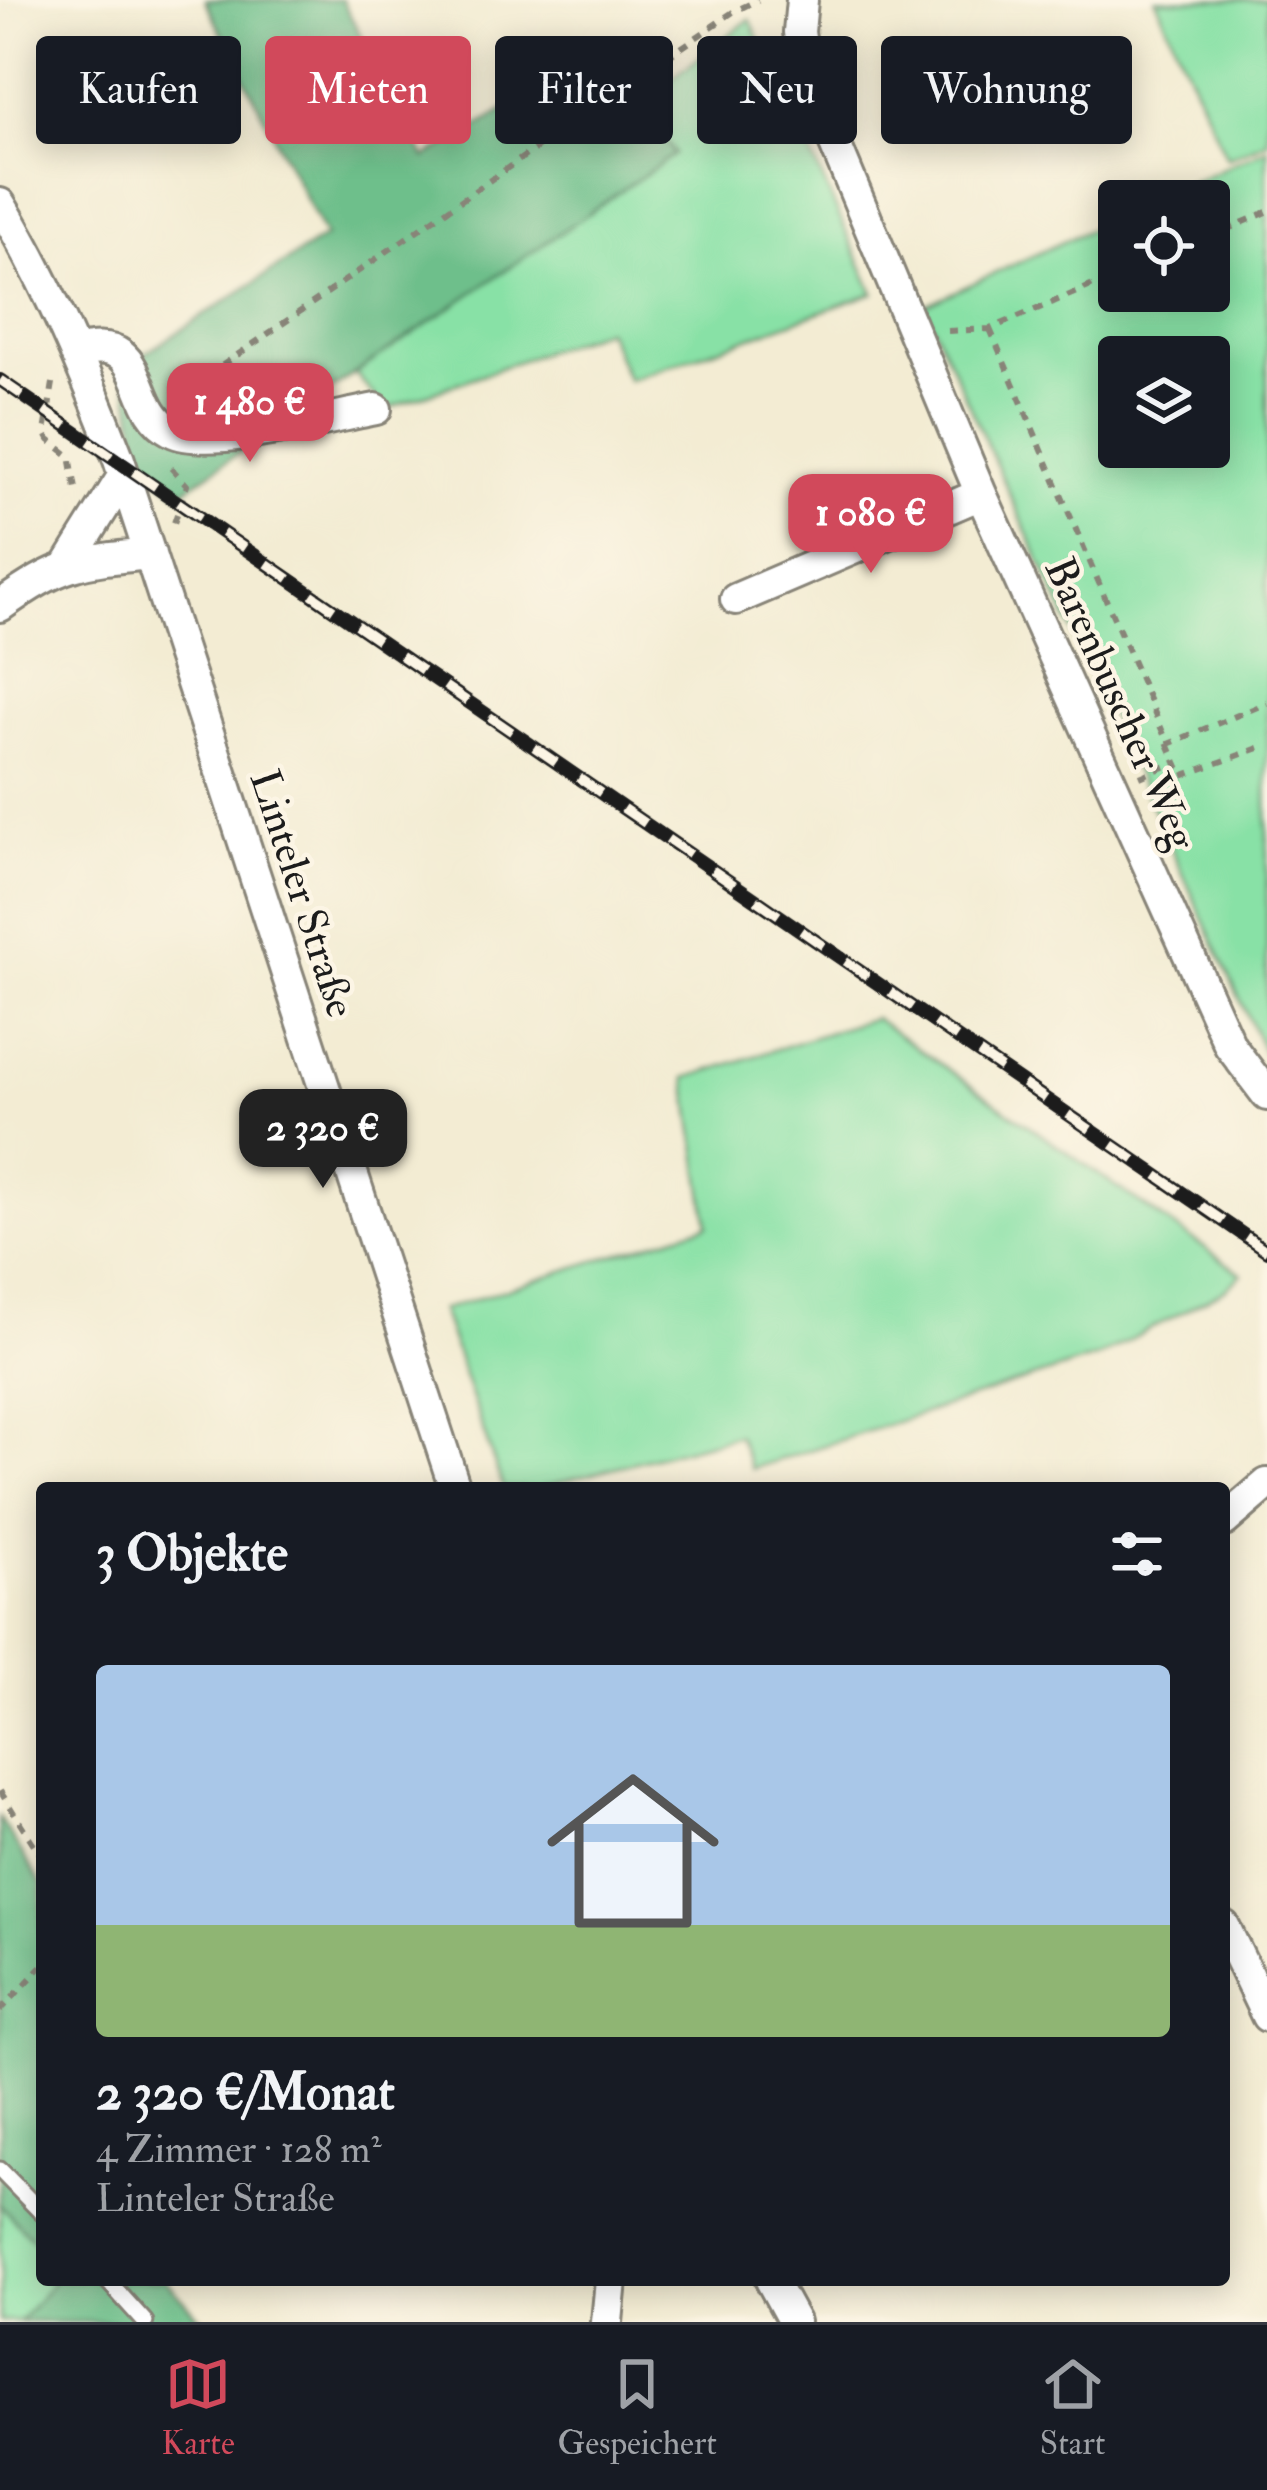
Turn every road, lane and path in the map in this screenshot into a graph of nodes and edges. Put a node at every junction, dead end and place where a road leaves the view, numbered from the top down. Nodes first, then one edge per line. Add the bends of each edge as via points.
1 (758, 0) edge
2 (802, 0) edge
3 (0, 204) edge
4 (1267, 212) edge
5 (1230, 227) edge
6 (1098, 283) edge
7 (77, 352) junction
8 (376, 410) dead end
9 (154, 413) junction
10 (122, 468) junction
11 (981, 494) junction
12 (79, 503) dead end
13 (150, 554) junction
14 (69, 563) junction
15 (736, 599) dead end
16 (0, 606) edge
17 (1267, 703) edge
18 (1168, 744) junction
19 (1267, 745) edge
20 (1267, 1095) edge
21 (453, 1482) edge
22 (1267, 1484) edge
23 (1230, 1517) edge
24 (0, 1791) edge
25 (36, 1848) edge
26 (1230, 1939) edge
27 (36, 1973) edge
28 (0, 2012) edge
29 (1267, 2016) edge
30 (0, 2170) edge
31 (36, 2207) edge
32 (112, 2286) edge
33 (610, 2286) edge
34 (774, 2286) edge
35 (145, 2322) edge
36 (607, 2322) edge
37 (794, 2322) edge

1 - 9 path
2 - 11 street, Barenbuscher Weg via 805,72
3 - 7 street, Linteler Straße
4 - 5 path
6 - 18 path via 989,328
7 - 9 street via 112,349 127,359
7 - 10 street, Linteler Straße
7 - 12 path via 53,377 45,432 70,456
8 - 9 street via 191,437 169,430
9 - 13 path via 154,451 187,485 170,534
10 - 13 street, Linteler Straße
10 - 14 street
11 - 15 street
11 - 20 street, Barenbuscher Weg via 1230,1046
13 - 14 street
13 - 21 street, Linteler Straße
14 - 16 street
17 - 18 path
18 - 19 path via 1182,776
22 - 23 street
24 - 25 path
26 - 29 street
27 - 28 path
30 - 31 lane
32 - 35 lane
33 - 36 street
34 - 37 street

